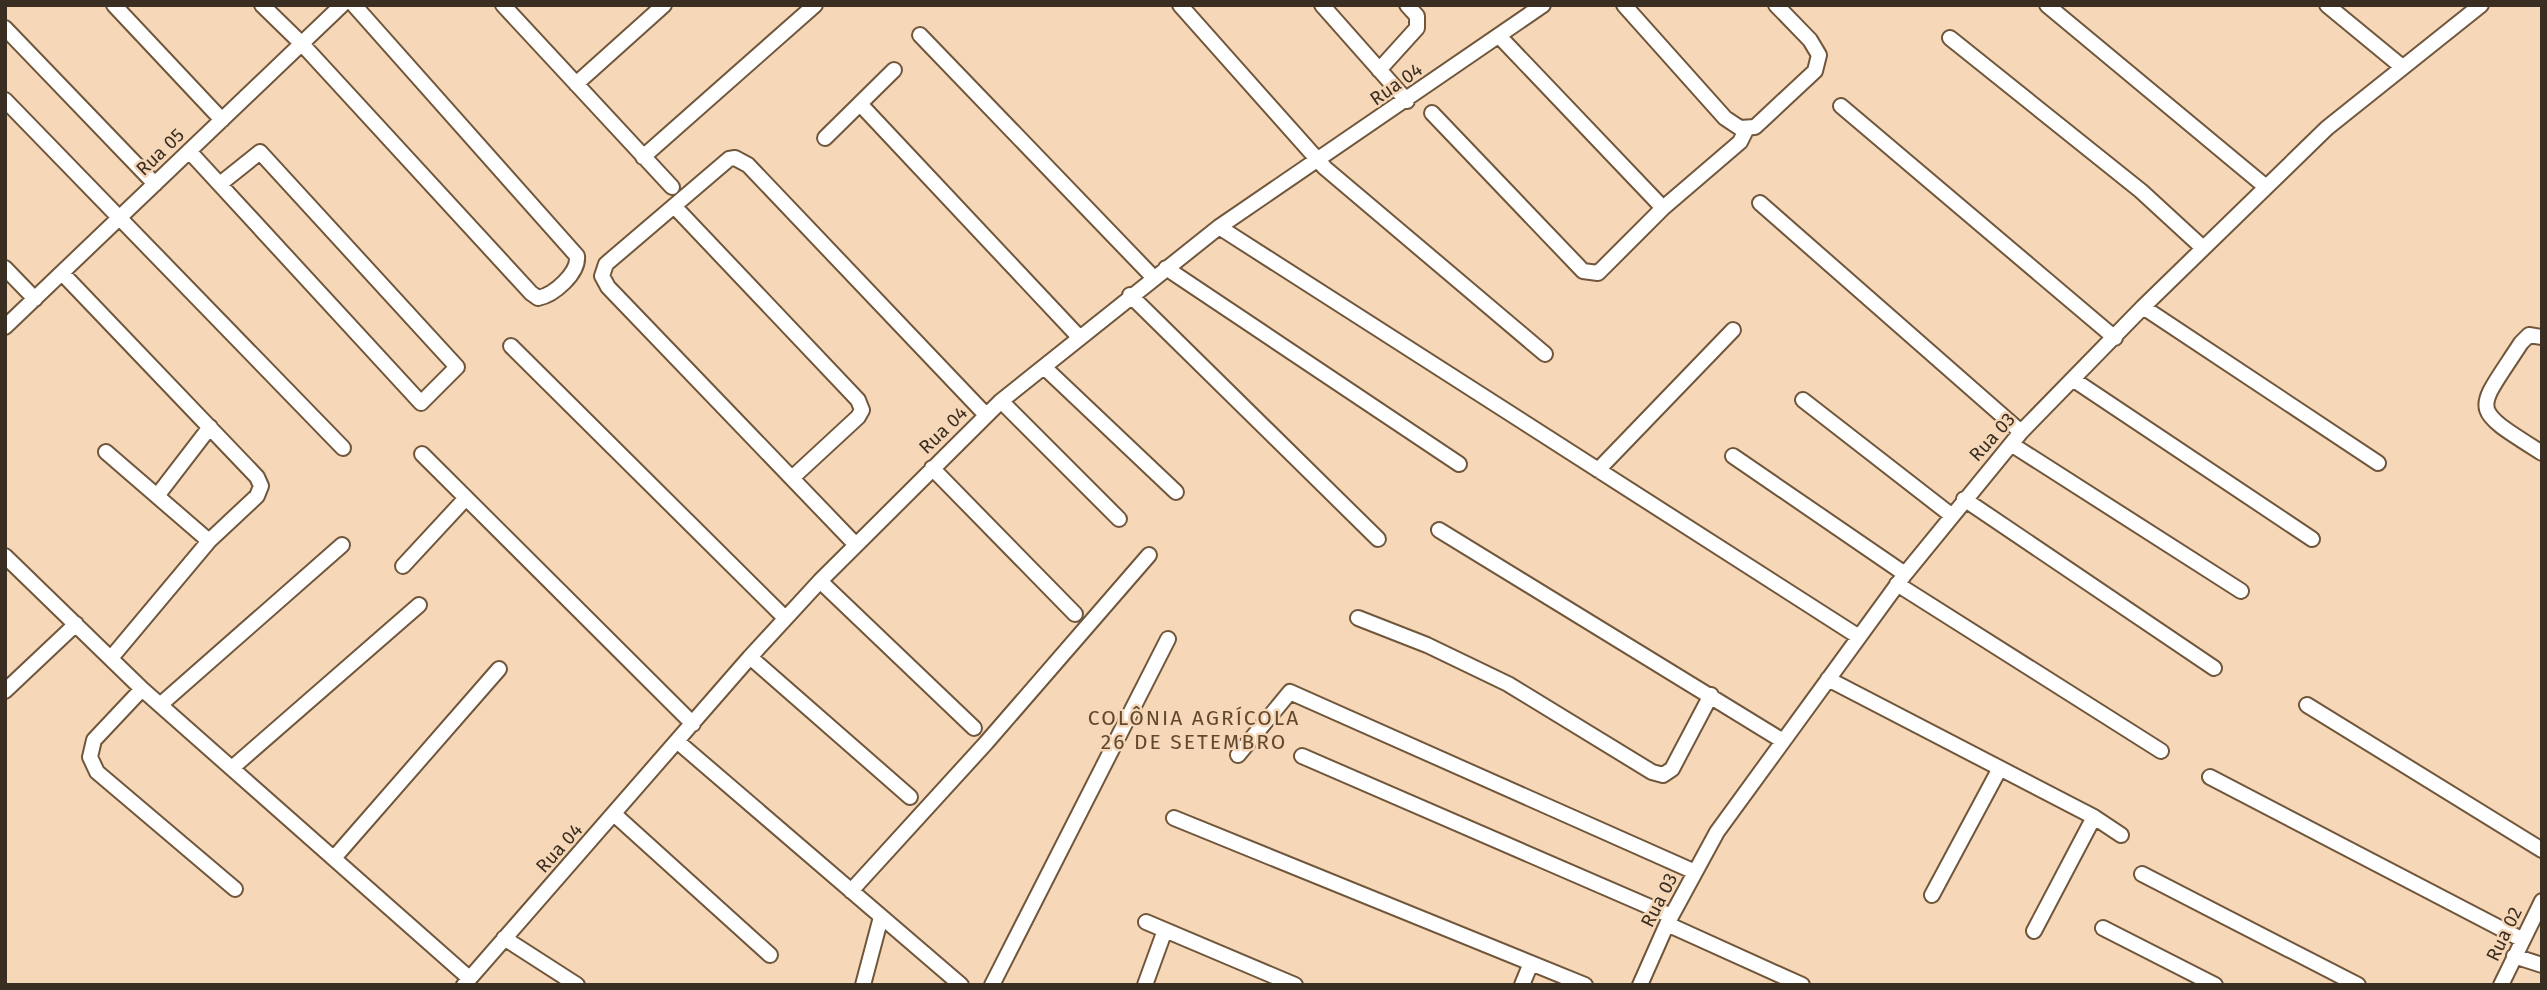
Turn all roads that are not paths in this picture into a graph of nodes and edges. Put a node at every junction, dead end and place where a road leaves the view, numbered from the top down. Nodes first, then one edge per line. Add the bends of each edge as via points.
1 (114, 5) edge
2 (261, 5) edge
3 (342, 5) edge
4 (354, 5) edge
5 (503, 5) edge
6 (664, 5) edge
7 (815, 5) edge
8 (1180, 5) edge
9 (1322, 5) edge
10 (1407, 5) edge
11 (1624, 5) edge
12 (1776, 5) edge
13 (2047, 5) edge
14 (2327, 5) edge
15 (2481, 5) edge
16 (1535, 7) edge
17 (5, 28) edge
18 (920, 35) dead end
19 (1499, 36) junction
20 (1950, 37) dead end
21 (302, 44) junction
22 (2401, 66) junction
23 (894, 70) dead end
24 (1379, 70) junction
25 (576, 84) junction
26 (5, 100) edge
27 (1407, 101) junction
28 (861, 105) junction
29 (1841, 106) dead end
30 (1432, 113) dead end
31 (222, 120) junction
32 (1747, 128) junction
33 (825, 138) dead end
34 (190, 151) junction
35 (643, 157) junction
36 (1319, 160) junction
37 (155, 184) junction
38 (220, 184) junction
39 (672, 187) dead end
40 (2266, 187) junction
41 (1760, 203) dead end
42 (674, 206) junction
43 (1664, 208) junction
44 (119, 218) junction
45 (1219, 227) junction
46 (2203, 248) junction
47 (5, 268) edge
48 (1166, 268) junction
49 (62, 273) junction
50 (1153, 277) junction
51 (1130, 295) junction
52 (35, 299) junction
53 (2143, 307) junction
54 (5, 327) edge
55 (1733, 330) dead end
56 (1079, 337) junction
57 (2542, 337) edge
58 (2115, 338) junction
59 (511, 346) dead end
60 (1545, 354) dead end
61 (1044, 367) junction
62 (2074, 380) junction
63 (1803, 400) dead end
64 (1000, 401) junction
65 (986, 415) junction
66 (210, 427) junction
67 (2021, 432) junction
68 (2011, 444) junction
69 (343, 448) dead end
70 (106, 452) dead end
71 (2542, 453) edge
72 (422, 454) dead end
73 (1733, 456) dead end
74 (2378, 463) dead end
75 (1459, 464) dead end
76 (932, 468) junction
77 (1598, 470) junction
78 (792, 478) junction
79 (1177, 492) dead end
80 (157, 496) junction
81 (466, 498) junction
82 (1964, 499) junction
83 (1951, 515) junction
84 (1119, 519) dead end
85 (1439, 530) dead end
86 (1378, 539) dead end
87 (2312, 539) dead end
88 (209, 541) junction
89 (342, 545) dead end
90 (856, 545) junction
91 (1149, 555) dead end
92 (5, 556) edge
93 (403, 566) dead end
94 (1901, 579) junction
95 (820, 581) junction
96 (2241, 591) dead end
97 (419, 606) dead end
98 (1075, 614) dead end
99 (785, 618) junction
100 (1358, 618) dead end
101 (76, 624) junction
102 (1859, 637) junction
103 (1168, 639) dead end
104 (750, 657) junction
105 (111, 658) junction
106 (2214, 668) dead end
107 (499, 669) dead end
108 (1828, 679) junction
109 (142, 689) junction
110 (5, 691) edge
111 (1711, 695) junction
112 (160, 705) junction
113 (2307, 705) dead end
114 (693, 724) junction
115 (974, 729) dead end
116 (1783, 741) junction
117 (678, 742) junction
118 (2161, 751) dead end
119 (1238, 755) dead end
120 (1302, 756) dead end
121 (232, 768) junction
122 (1999, 770) junction
123 (2210, 777) dead end
124 (910, 797) dead end
125 (614, 814) junction
126 (2094, 817) junction
127 (1174, 818) dead end
128 (2121, 835) dead end
129 (2542, 850) edge
130 (334, 858) junction
131 (1695, 872) junction
132 (2142, 874) dead end
133 (235, 889) dead end
134 (851, 891) junction
135 (1932, 895) dead end
136 (2542, 901) edge
137 (881, 917) junction
138 (1669, 920) junction
139 (1146, 922) dead end
140 (2103, 928) dead end
141 (1165, 930) junction
142 (2034, 930) dead end
143 (504, 938) junction
144 (2521, 939) junction
145 (770, 955) dead end
146 (2514, 956) junction
147 (1531, 963) junction
148 (2542, 965) edge
149 (467, 981) edge
150 (577, 985) edge
151 (863, 985) edge
152 (961, 985) edge
153 (992, 985) edge
154 (1145, 985) edge
155 (1296, 985) edge
156 (1522, 985) edge
157 (1585, 985) edge
158 (1640, 985) edge
159 (1802, 985) edge
160 (2216, 985) edge
161 (2358, 985) edge
162 (2501, 985) edge

1 - 31 street
2 - 21 street
3 - 21 street, Rua 05
4 - 21 street via 577,256 574,271 547,296 538,298 531,293
5 - 25 street
6 - 25 street
7 - 35 street
8 - 36 street
9 - 24 street
10 - 24 street via 1417,16 1417,28
11 - 32 street via 1725,118
12 - 32 street via 1819,55 1815,71 1755,127
13 - 40 street
14 - 22 street
15 - 22 street, Rua 03
16 - 19 street, Rua 04
17 - 37 street
18 - 50 street
19 - 27 street, Rua 04
19 - 43 street
20 - 46 street via 2141,191
21 - 31 street, Rua 05
22 - 40 street, Rua 03
23 - 28 street
24 - 27 street
25 - 35 street
26 - 44 street
27 - 36 street, Rua 04
28 - 33 street
28 - 56 street
29 - 58 street
30 - 43 street via 1583,271 1598,273
31 - 34 street, Rua 05
32 - 43 street via 1740,142
34 - 37 street, Rua 05
34 - 38 street
35 - 39 street
36 - 45 street, Rua 04
36 - 60 street
37 - 44 street, Rua 05
38 - 38 street via 421,403 457,367 260,152
40 - 46 street, Rua 03
41 - 67 street
42 - 65 street via 729,159 748,165
42 - 78 street via 859,400 862,410 858,417
42 - 78 street via 606,264 602,276
44 - 49 street, Rua 05
44 - 69 street
45 - 48 street, Rua 04
45 - 77 street
46 - 53 street, Rua 03
47 - 52 street
48 - 50 street, Rua 04
48 - 75 street
49 - 52 street, Rua 05
49 - 66 street
50 - 51 street, Rua 04
51 - 56 street, Rua 04
51 - 86 street
52 - 54 street, Rua 05
53 - 58 street, Rua 03
53 - 74 street
55 - 77 street
56 - 61 street, Rua 04
57 - 71 street via 2529,335 2521,343 2486,398 2485,411 2493,422
58 - 62 street, Rua 03
59 - 99 street
61 - 64 street, Rua 04
61 - 79 street
62 - 67 street, Rua 03
62 - 87 street
63 - 83 street
64 - 65 street, Rua 04
64 - 84 street
65 - 76 street, Rua 04
66 - 80 street
66 - 88 street via 261,486 257,496
67 - 68 street, Rua 03
68 - 82 street, Rua 03
68 - 96 street
70 - 80 street
72 - 81 street
73 - 94 street
76 - 90 street, Rua 04
76 - 98 street
77 - 102 street
78 - 90 street
80 - 88 street
81 - 93 street
81 - 114 street
82 - 83 street, Rua 03
82 - 106 street
83 - 94 street, Rua 03
85 - 111 street
88 - 105 street
89 - 112 street
90 - 95 street, Rua 04
91 - 134 street
92 - 101 street
94 - 102 street, Rua 03
94 - 118 street
95 - 99 street, Rua 04
95 - 115 street
97 - 121 street
99 - 104 street, Rua 04
100 - 111 street via 1508,684 1663,775 1672,769
101 - 105 street
101 - 110 street
102 - 108 street, Rua 03
103 - 153 street
104 - 114 street, Rua 04
104 - 124 street
105 - 109 street
107 - 130 street
108 - 116 street, Rua 03
108 - 122 street
109 - 112 street
109 - 133 street via 94,740 89,757 97,772
111 - 116 street
112 - 121 street
113 - 129 street
114 - 117 street, Rua 04
116 - 131 street, Rua 03 via 1717,832
117 - 125 street, Rua 04
117 - 134 street
119 - 131 street via 1290,692
120 - 138 street
121 - 130 street
122 - 126 street
122 - 135 street
123 - 144 street
125 - 143 street, Rua 04
125 - 145 street
126 - 128 street
126 - 142 street
127 - 147 street
130 - 149 street
131 - 138 street, Rua 03
132 - 161 street
134 - 137 street
136 - 144 street, Rua 02
137 - 151 street
137 - 152 street
138 - 158 street, Rua 03
138 - 159 street
139 - 141 street
140 - 160 street
141 - 154 street
141 - 155 street
143 - 149 street, Rua 04
143 - 150 street
144 - 146 street, Rua 02
146 - 148 street
146 - 162 street, Rua 02
147 - 156 street
147 - 157 street

